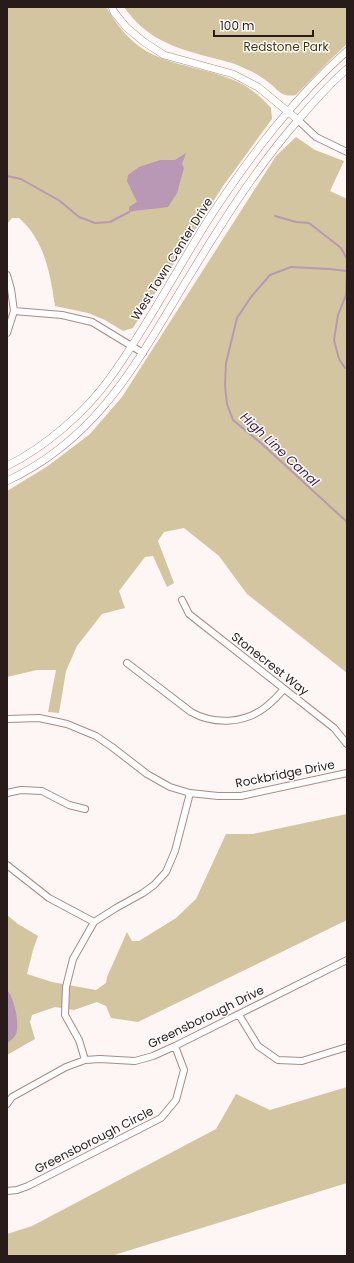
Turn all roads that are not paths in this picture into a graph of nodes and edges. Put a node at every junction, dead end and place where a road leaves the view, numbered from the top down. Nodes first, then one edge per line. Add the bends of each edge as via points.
1 (112, 7) edge
2 (347, 51) edge
3 (347, 69) edge
4 (288, 111) junction
5 (298, 120) junction
6 (347, 152) edge
7 (7, 275) edge
8 (14, 311) junction
9 (7, 333) edge
10 (131, 346) junction
11 (143, 353) junction
12 (7, 466) edge
13 (7, 482) edge
14 (182, 600) dead end
15 (127, 663) dead end
16 (284, 689) junction
17 (7, 719) edge
18 (347, 744) edge
19 (347, 773) edge
20 (7, 793) edge
21 (190, 793) junction
22 (86, 809) dead end
23 (7, 865) edge
24 (94, 922) junction
25 (347, 960) edge
26 (239, 1015) junction
27 (176, 1046) junction
28 (347, 1047) edge
29 (85, 1060) junction
30 (7, 1104) edge
31 (7, 1191) edge

1 - 4 street via 126,27 164,55 233,74 258,86
2 - 4 street, West Town Center Drive
3 - 5 street, West Town Center Drive
4 - 5 street
4 - 10 street, West Town Center Drive via 212,214
5 - 6 street via 316,137
5 - 11 street, West Town Center Drive via 242,193
7 - 8 street
8 - 9 street
8 - 10 street via 62,315 92,322
10 - 11 street
10 - 12 street, West Town Center Drive via 109,379 78,414 47,441
11 - 13 street, West Town Center Drive via 109,401 88,424 48,457
14 - 16 street, Stonecrest Way via 189,614
15 - 16 street via 190,712 217,721 232,721 250,716 266,707
16 - 18 street, Stonecrest Way via 334,728
17 - 21 street, Rockbridge Drive via 39,718 67,724 96,736 147,774 170,787
19 - 21 street, Rockbridge Drive via 242,796
20 - 22 street via 21,790 42,791 69,805
21 - 24 street via 175,850 166,872 144,893
23 - 24 street via 49,898
24 - 29 street via 73,959 65,994 65,1015 79,1040
25 - 26 street, Greensborough Drive
26 - 27 street, Greensborough Drive
26 - 28 street via 258,1046 278,1060 302,1061
27 - 29 street, Greensborough Drive via 135,1061
27 - 31 street, Greensborough Circle via 184,1070 176,1100 161,1118 28,1186
29 - 30 street, Greensborough Drive via 66,1067 12,1097

